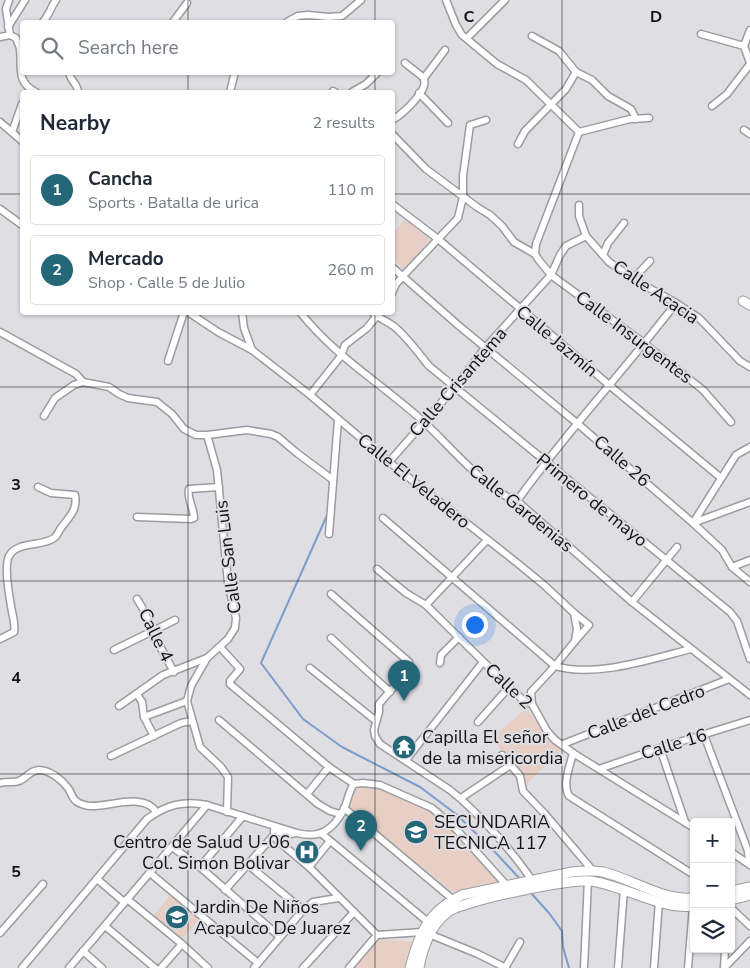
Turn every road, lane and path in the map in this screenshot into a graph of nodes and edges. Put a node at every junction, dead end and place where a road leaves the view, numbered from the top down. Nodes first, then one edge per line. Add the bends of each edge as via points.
1 (9, 0) edge
2 (25, 0) edge
3 (56, 0) edge
4 (361, 0) edge
5 (446, 0) edge
6 (505, 0) edge
7 (187, 4) dead end
8 (45, 20) edge
9 (175, 20) edge
10 (291, 20) edge
11 (328, 20) edge
12 (8, 27) junction
13 (750, 30) edge
14 (701, 34) dead end
15 (10, 35) junction
16 (532, 36) dead end
17 (0, 37) edge
18 (467, 38) junction
19 (20, 46) edge
20 (744, 46) junction
21 (445, 50) dead end
22 (405, 63) dead end
23 (750, 64) edge
24 (576, 72) junction
25 (21, 75) edge
26 (69, 75) edge
27 (234, 75) edge
28 (375, 75) edge
29 (424, 78) junction
30 (28, 90) edge
31 (78, 90) edge
32 (230, 90) edge
33 (356, 90) edge
34 (419, 94) junction
35 (551, 104) junction
36 (712, 106) dead end
37 (20, 110) edge
38 (401, 115) junction
39 (395, 118) edge
40 (649, 118) dead end
41 (636, 119) junction
42 (486, 120) dead end
43 (0, 122) edge
44 (395, 122) edge
45 (448, 123) dead end
46 (12, 132) junction
47 (579, 132) junction
48 (395, 137) edge
49 (20, 139) edge
50 (518, 144) dead end
51 (463, 197) junction
52 (579, 205) dead end
53 (395, 206) edge
54 (0, 209) edge
55 (624, 223) dead end
56 (20, 224) edge
57 (586, 236) junction
58 (438, 240) junction
59 (536, 254) junction
60 (603, 255) junction
61 (650, 261) dead end
62 (395, 269) edge
63 (551, 275) junction
64 (403, 276) junction
65 (633, 279) junction
66 (395, 286) edge
67 (676, 303) junction
68 (520, 310) junction
69 (183, 315) edge
70 (192, 315) edge
71 (242, 315) edge
72 (302, 315) edge
73 (375, 315) edge
74 (378, 315) edge
75 (0, 332) edge
76 (645, 344) junction
77 (485, 348) junction
78 (252, 350) junction
79 (341, 356) junction
80 (168, 360) dead end
81 (750, 367) edge
82 (83, 382) junction
83 (609, 386) junction
84 (455, 387) junction
85 (310, 395) junction
86 (44, 416) dead end
87 (338, 420) junction
88 (425, 422) junction
89 (731, 422) dead end
90 (578, 424) junction
91 (207, 435) junction
92 (750, 447) edge
93 (389, 462) junction
94 (545, 462) junction
95 (721, 478) junction
96 (333, 480) junction
97 (38, 487) dead end
98 (219, 487) junction
99 (517, 501) junction
100 (750, 502) edge
101 (137, 517) dead end
102 (383, 518) dead end
103 (693, 523) junction
104 (329, 534) dead end
105 (486, 540) junction
106 (677, 547) dead end
107 (665, 560) junction
108 (750, 560) edge
109 (732, 567) junction
110 (377, 569) dead end
111 (452, 577) junction
112 (750, 582) edge
113 (331, 594) dead end
114 (137, 598) dead end
115 (632, 602) junction
116 (426, 605) junction
117 (574, 614) junction
118 (175, 620) dead end
119 (151, 631) junction
120 (459, 637) junction
121 (331, 638) dead end
122 (0, 639) edge
123 (575, 640) junction
124 (220, 647) junction
125 (691, 648) junction
126 (114, 650) dead end
127 (207, 658) junction
128 (750, 659) edge
129 (483, 662) junction
130 (440, 663) dead end
131 (555, 666) junction
132 (310, 668) dead end
133 (174, 672) junction
134 (729, 679) junction
135 (509, 687) junction
136 (390, 692) junction
137 (137, 694) junction
138 (750, 695) edge
139 (187, 701) junction
140 (532, 704) junction
141 (119, 706) dead end
142 (144, 717) junction
143 (219, 720) dead end
144 (750, 720) edge
145 (192, 721) junction
146 (376, 721) junction
147 (478, 722) dead end
148 (154, 736) junction
149 (704, 736) junction
150 (563, 744) junction
151 (660, 748) junction
152 (572, 753) junction
153 (502, 755) dead end
154 (111, 756) dead end
155 (406, 760) junction
156 (512, 764) junction
157 (329, 767) junction
158 (599, 769) junction
159 (0, 782) edge
160 (354, 784) junction
161 (307, 794) junction
162 (461, 798) junction
163 (207, 805) junction
164 (344, 808) junction
165 (156, 812) junction
166 (227, 812) junction
167 (340, 814) junction
168 (243, 816) junction
169 (685, 822) junction
170 (690, 825) edge
171 (274, 830) junction
172 (322, 834) junction
173 (330, 841) junction
174 (172, 846) junction
175 (735, 855) edge
176 (247, 864) junction
177 (750, 864) edge
178 (200, 867) junction
179 (309, 867) junction
180 (593, 871) junction
181 (690, 872) edge
182 (150, 873) junction
183 (96, 879) junction
184 (588, 880) junction
185 (43, 884) dead end
186 (534, 884) junction
187 (506, 885) junction
188 (750, 887) edge
189 (624, 889) junction
190 (225, 890) junction
191 (735, 890) edge
192 (513, 893) junction
193 (750, 895) edge
194 (338, 898) junction
195 (735, 899) edge
196 (126, 901) junction
197 (658, 901) junction
198 (456, 902) junction
199 (690, 903) edge
200 (690, 904) edge
201 (693, 908) edge
202 (303, 910) junction
203 (354, 912) junction
204 (735, 912) edge
205 (428, 922) junction
206 (105, 926) junction
207 (750, 926) edge
208 (0, 933) edge
209 (426, 933) junction
210 (377, 935) junction
211 (280, 937) junction
212 (750, 940) edge
213 (520, 942) dead end
214 (182, 944) junction
215 (83, 951) junction
216 (724, 953) edge
217 (256, 966) edge
218 (22, 968) edge
219 (69, 968) edge
220 (102, 968) edge
221 (155, 968) edge
222 (161, 968) edge
223 (206, 968) edge
224 (303, 968) edge
225 (349, 968) edge
226 (410, 968) edge
227 (419, 968) edge
228 (506, 968) edge
229 (584, 968) edge
230 (618, 968) edge
231 (654, 968) edge
232 (688, 968) edge
233 (724, 968) edge

1 - 12 street via 6,9
2 - 12 street
3 - 8 street
4 - 11 street via 342,16
5 - 18 street via 456,26
6 - 18 street
7 - 9 street
10 - 11 street via 308,15
12 - 15 street
13 - 20 street
14 - 20 street
15 - 17 street
15 - 19 street
16 - 24 street via 559,51
18 - 35 street via 497,64 526,80
20 - 23 street
21 - 29 street
22 - 29 street
23 - 36 street via 727,94
24 - 35 street via 566,89
24 - 41 street via 630,109
25 - 30 street
26 - 31 street
27 - 32 street
28 - 33 street
29 - 34 street
34 - 38 street
34 - 45 street
35 - 47 street
35 - 50 street via 525,131
37 - 46 street
38 - 39 street
38 - 44 street
40 - 41 street
41 - 47 street
42 - 51 street via 470,125
43 - 46 street
46 - 49 street
47 - 59 street via 536,244
48 - 51 street via 426,169
51 - 58 street via 458,218
51 - 59 street via 490,215 514,242
52 - 57 street
53 - 58 street, Calle Jazmín
54 - 56 street
55 - 60 street
57 - 60 street, Calle Acacia
57 - 63 street, Calle Crisantema via 566,246
58 - 64 street
58 - 68 street, Calle Jazmín
59 - 63 street, Calle Insurgentes
60 - 65 street, Calle Acacia
61 - 65 street
62 - 64 street, Calle 26
63 - 68 street, Calle Crisantema
63 - 76 street, Calle Insurgentes
64 - 66 street
64 - 77 street, Calle 26
65 - 67 street, Calle Acacia
67 - 76 street
67 - 81 street, Calle Acacia via 699,318 740,361
68 - 77 street, Calle Crisantema
68 - 83 street, Calle Jazmín
69 - 80 street
70 - 78 street, Calle El Veladero
71 - 78 street
72 - 79 street, Calle Gardenias
73 - 79 street via 367,328 345,345
74 - 84 street, Primero de mayo via 393,325 428,366
75 - 82 street via 76,374
76 - 83 street
76 - 89 street, Calle Insurgentes via 703,390
77 - 84 street, Calle Crisantema
77 - 90 street, Calle 26
78 - 85 street, Calle El Veladero
79 - 85 street
79 - 88 street, Calle Gardenias
82 - 86 street via 55,398
82 - 91 street via 110,387 128,398 157,402 184,429 196,435
83 - 90 street
83 - 95 street, Calle Jazmín
84 - 88 street, Calle Crisantema
84 - 94 street, Primero de mayo
85 - 87 street, Calle El Veladero
87 - 93 street, Calle El Veladero
87 - 96 street
88 - 93 street, Calle Crisantema
88 - 99 street, Calle Gardenias via 501,494
90 - 94 street
90 - 103 street, Calle 26
91 - 96 street via 247,430 271,434
91 - 98 street, Calle San Luis
92 - 95 street via 736,455
93 - 105 street, Calle El Veladero
94 - 99 street
94 - 107 street, Primero de mayo
95 - 103 street
96 - 104 street
97 - 122 street via 51,493 75,494 72,515 55,538 28,545 9,556 7,566 15,628 14,632
98 - 101 street via 189,489 195,516 191,519
98 - 124 street, Calle San Luis via 228,583 236,618 233,633
99 - 115 street, Calle Gardenias
100 - 103 street
102 - 111 street
103 - 109 street, Calle 26 via 722,550
105 - 111 street
105 - 117 street, Calle El Veladero via 544,585
106 - 107 street
107 - 115 street
107 - 128 street, Primero de mayo via 730,612 737,621
108 - 109 street
109 - 112 street, Calle 26
110 - 116 street, Calle 2
111 - 116 street
111 - 131 street
113 - 136 street via 409,662 409,669
114 - 119 street, Calle 4
115 - 125 street, Calle Gardenias
116 - 120 street, Calle 2
117 - 123 street
117 - 123 street, Calle El Veladero via 589,625
118 - 119 street
119 - 126 street
119 - 133 street, Calle 4
120 - 129 street, Calle 2
120 - 130 street via 442,656
121 - 136 street
123 - 131 street
124 - 127 street, Calle San Luis
124 - 157 street via 240,669 229,683
125 - 131 street via 609,668 574,670
125 - 134 street, Calle Gardenias
127 - 133 street, Calle San Luis
127 - 139 street via 191,686
129 - 135 street, Calle 2
129 - 155 street
131 - 140 street via 531,692
132 - 146 street
133 - 137 street, Calle San Luis via 163,675
134 - 138 street, Calle Gardenias
134 - 150 street, Calle del Cedro
135 - 140 street, Calle 2
135 - 147 street
136 - 146 street via 379,704
137 - 141 street, Calle San Luis
137 - 142 street
139 - 142 street
139 - 145 street
140 - 150 street, Calle 2 via 547,731
142 - 148 street
143 - 161 street
144 - 149 street, Calle 16
145 - 148 street
145 - 166 street via 200,747 228,777
146 - 155 street via 375,736 380,744
148 - 154 street
149 - 151 street, Calle 16
149 - 177 street via 748,850
150 - 152 street, Calle 2
151 - 158 street, Calle 16
151 - 169 street
152 - 158 street, Calle 2
152 - 181 street via 566,784 569,796
153 - 156 street
155 - 162 street
156 - 162 street
156 - 180 street via 520,776 523,791
157 - 160 street
157 - 161 street
158 - 169 street, Calle 2
159 - 165 street via 20,781 32,771 46,771 68,788 75,801 88,806 142,802 154,807
160 - 164 street
160 - 187 street via 380,785 432,808 456,829
161 - 167 street via 330,811
162 - 186 street
163 - 165 street via 181,803
163 - 166 street
163 - 174 street
164 - 167 street
164 - 198 street
165 - 183 street via 146,819
166 - 168 street
167 - 172 street
168 - 171 street
168 - 178 street
169 - 170 street, Calle 2
171 - 172 street via 306,836
171 - 176 street
171 - 179 street via 277,840
172 - 173 street
173 - 179 street
173 - 205 street
174 - 178 street
174 - 182 street
175 - 177 street
176 - 190 street
176 - 202 street
178 - 190 street
179 - 194 street
180 - 186 main road via 572,872
180 - 199 main road
182 - 196 street
182 - 217 street
183 - 196 street
183 - 218 street
184 - 186 main road
184 - 189 main road
184 - 229 street
185 - 208 street
186 - 187 main road
186 - 192 main road
187 - 192 street
187 - 198 main road via 462,895
188 - 191 main road
189 - 197 main road
189 - 230 street
190 - 211 street
192 - 198 main road
193 - 195 main road
194 - 202 street via 312,902
194 - 203 street
196 - 206 street
196 - 214 street
197 - 200 main road via 673,906
197 - 231 street
198 - 205 main road via 446,903
198 - 209 main road
201 - 232 street
202 - 211 street
203 - 210 street
203 - 224 street
204 - 207 street
205 - 209 main road
206 - 215 street
206 - 221 street
209 - 210 street
209 - 226 main road via 415,949
209 - 227 main road
209 - 228 street
210 - 225 street
211 - 217 street
212 - 233 street
213 - 228 street
214 - 222 street
214 - 223 street
215 - 219 street
215 - 220 street
216 - 233 street

